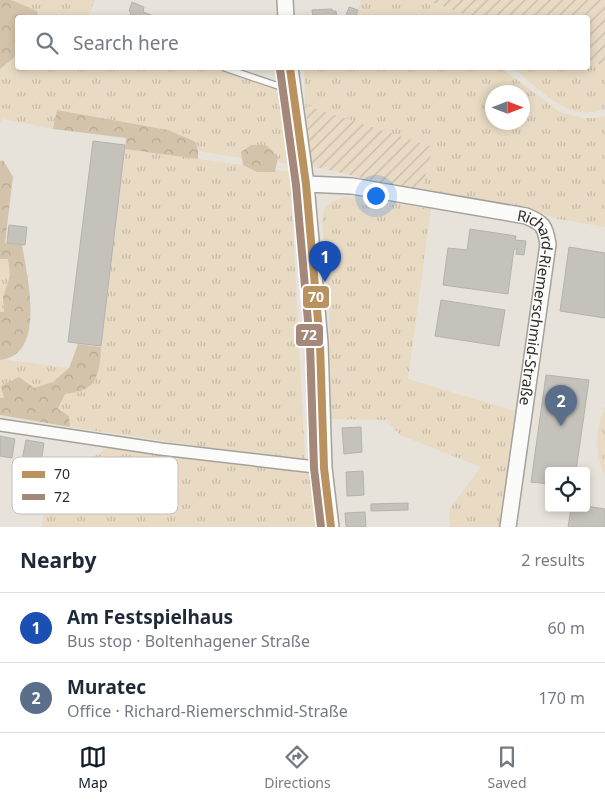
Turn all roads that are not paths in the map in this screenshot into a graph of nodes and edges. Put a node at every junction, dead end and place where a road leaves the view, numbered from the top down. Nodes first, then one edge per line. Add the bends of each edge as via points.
1 (285, 0) edge
2 (286, 15) edge
3 (231, 70) edge
4 (290, 70) edge
5 (292, 90) junction
6 (306, 184) junction
7 (0, 424) edge
8 (324, 468) junction
9 (331, 527) edge
10 (508, 527) edge

1 - 2 street
3 - 5 lane
4 - 5 street
5 - 6 street
6 - 8 street via 320,343
6 - 10 street, Richard-Riemerschmid-Straße via 352,186 526,216 545,228 548,244
7 - 8 street via 161,449
8 - 9 street

